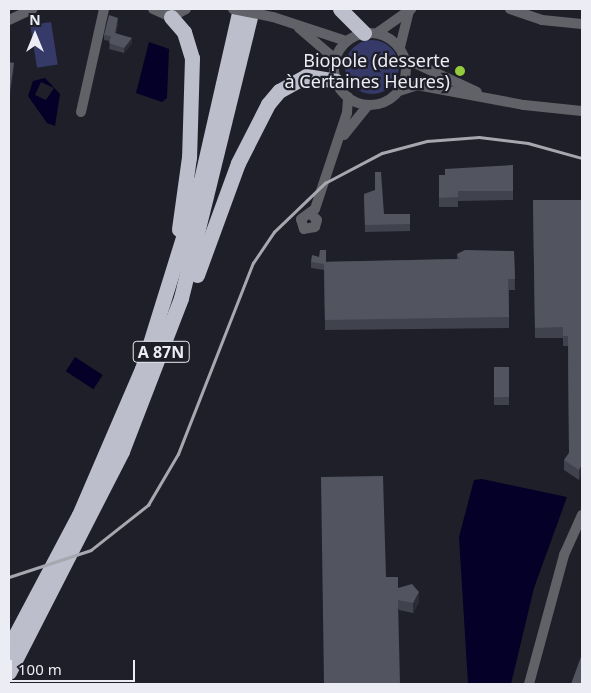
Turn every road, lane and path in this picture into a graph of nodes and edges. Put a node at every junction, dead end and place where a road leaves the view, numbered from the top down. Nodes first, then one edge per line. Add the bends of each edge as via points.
1 (33, 9) edge
2 (104, 9) edge
3 (153, 9) edge
4 (186, 9) edge
5 (233, 9) edge
6 (240, 9) edge
7 (252, 9) edge
8 (340, 9) edge
9 (510, 9) edge
10 (410, 10) edge
11 (171, 17) junction
12 (9, 20) edge
13 (292, 23) junction
14 (582, 24) edge
15 (371, 33) junction
16 (346, 41) junction
17 (400, 47) junction
18 (335, 59) junction
19 (406, 59) junction
20 (336, 81) junction
21 (399, 91) junction
22 (348, 97) junction
23 (495, 100) junction
24 (368, 105) junction
25 (582, 111) edge
26 (81, 112) dead end
27 (338, 144) junction
28 (311, 214) dead end
29 (174, 299) junction
30 (582, 515) edge
31 (9, 647) edge
32 (9, 672) edge
33 (529, 684) edge

1 - 12 street
2 - 26 street
3 - 11 street
4 - 11 street
5 - 13 street, bridge
6 - 29 highway, A 87N
7 - 29 highway, A 87N
8 - 15 highway
9 - 14 street via 542,20
10 - 15 street
10 - 17 street
11 - 29 highway via 189,44 192,77 189,157 180,221 165,281
13 - 16 street
13 - 18 street
15 - 16 street
15 - 17 street
16 - 18 street
17 - 19 street
18 - 20 street
19 - 21 street via 405,82
19 - 23 street
20 - 22 street
20 - 29 highway via 306,76 280,91 268,104 238,163 194,283
21 - 23 street via 417,85
21 - 24 street via 385,102
22 - 24 street
22 - 27 street
23 - 25 street
24 - 27 street
27 - 28 street
29 - 31 highway, A 87N via 109,450
29 - 32 highway, A 87N via 122,451
30 - 33 street via 557,578

